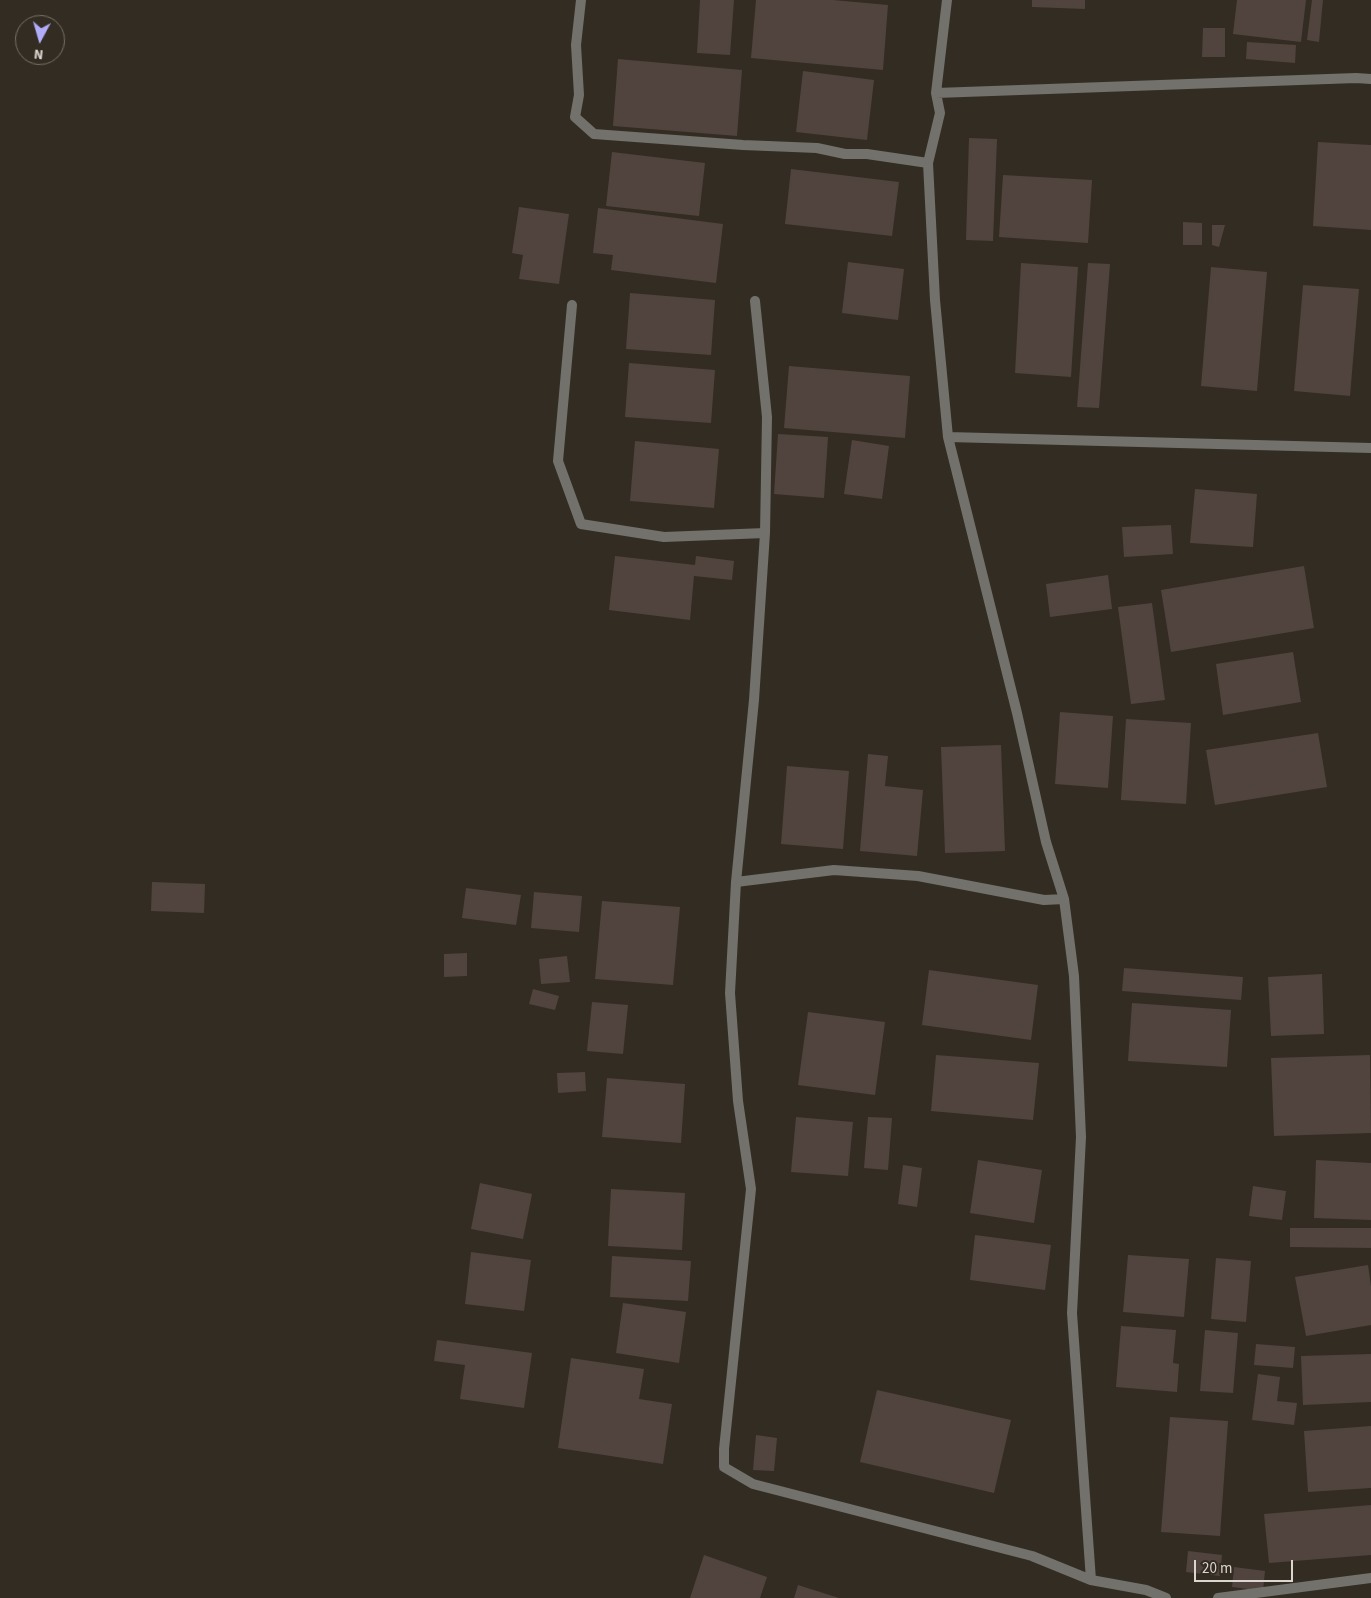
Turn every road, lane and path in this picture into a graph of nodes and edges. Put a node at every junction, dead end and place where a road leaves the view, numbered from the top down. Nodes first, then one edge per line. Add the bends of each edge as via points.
1 (581, 0) edge
2 (947, 0) edge
3 (1371, 79) edge
4 (936, 93) junction
5 (928, 162) junction
6 (755, 301) dead end
7 (572, 305) dead end
8 (948, 437) junction
9 (1371, 448) edge
10 (765, 533) junction
11 (736, 882) junction
12 (1064, 899) junction
13 (1371, 1578) edge
14 (1091, 1580) junction
15 (1166, 1598) edge
16 (1218, 1598) edge

1 - 5 street via 576,45 579,95 575,117 594,134 817,148
2 - 4 street
3 - 4 street
4 - 5 street via 940,113
5 - 8 street via 935,300
6 - 10 street via 767,417
7 - 10 street via 558,461 581,524 664,537
8 - 9 street
8 - 12 street via 1046,842
10 - 11 street via 754,700
11 - 12 street via 834,870 918,876 1044,900
11 - 14 street via 730,993 738,1101 752,1189 724,1467 753,1484 1032,1556
12 - 14 street via 1074,976 1081,1137 1072,1313
13 - 16 street
14 - 15 street via 1146,1590

